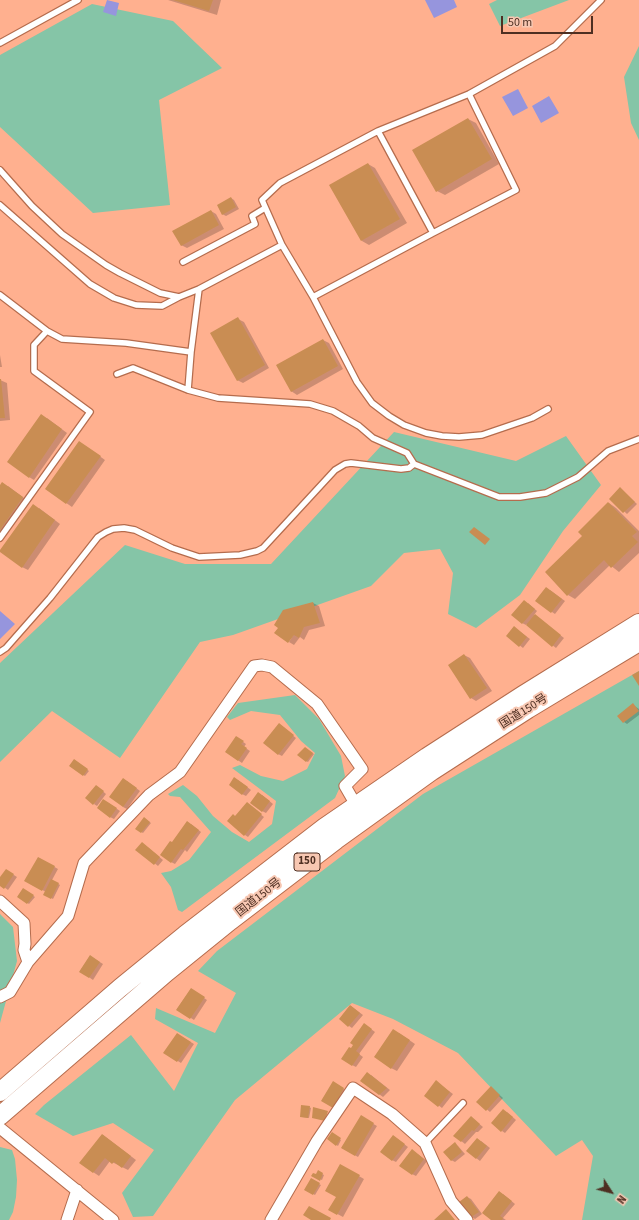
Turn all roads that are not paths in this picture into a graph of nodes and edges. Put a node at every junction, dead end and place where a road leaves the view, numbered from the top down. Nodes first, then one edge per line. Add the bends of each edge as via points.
1 (78, 0) edge
2 (600, 0) edge
3 (0, 43) edge
4 (469, 94) junction
5 (378, 131) junction
6 (0, 170) edge
7 (0, 205) edge
8 (265, 208) junction
9 (433, 233) junction
10 (282, 245) junction
11 (183, 262) dead end
12 (199, 288) junction
13 (0, 295) edge
14 (179, 296) junction
15 (313, 297) junction
16 (47, 332) junction
17 (191, 352) junction
18 (117, 374) dead end
19 (188, 390) junction
20 (548, 409) dead end
21 (639, 439) edge
22 (414, 464) junction
23 (0, 538) edge
24 (639, 623) edge
25 (639, 642) edge
26 (0, 652) edge
27 (356, 806) junction
28 (0, 901) edge
29 (28, 962) junction
30 (0, 997) edge
31 (0, 1092) edge
32 (463, 1103) dead end
33 (0, 1116) edge
34 (0, 1128) edge
35 (425, 1143) junction
36 (77, 1190) junction
37 (66, 1220) edge
38 (113, 1220) edge
39 (271, 1220) edge
40 (468, 1220) edge

1 - 3 lane
2 - 4 lane via 555,46
4 - 5 lane
4 - 9 lane via 516,190
5 - 8 lane via 280,183 262,200
5 - 9 lane
6 - 14 lane via 32,206 62,234 106,265 160,293
7 - 14 lane via 90,284 114,298 136,305 162,306
8 - 10 lane
8 - 11 lane via 252,216 255,224
9 - 15 lane
10 - 12 lane
10 - 15 lane
12 - 14 lane
12 - 17 lane
13 - 16 lane
15 - 20 lane via 357,382 372,403 404,425 426,433 459,438 482,435 532,418
16 - 17 lane via 62,339 126,343
16 - 23 lane via 34,345 34,371 90,412
17 - 19 lane
18 - 19 lane via 133,368
19 - 22 lane via 218,398 310,404 333,411 359,426 373,438 408,453
21 - 22 lane via 608,450 578,476 546,493 520,497 499,496
22 - 26 lane via 401,469 345,464 335,470 263,548 240,555 199,557 172,548 135,530 113,529 106,532 98,537 50,598
24 - 27 highway, 国道150号 / 150 via 484,719
25 - 33 highway, 国道150号 / 150 via 432,771 336,840 230,921
27 - 29 street via 345,786 362,769 317,704 272,667 254,666 180,772 149,795 84,863 68,916
27 - 31 highway, 国道150号 / 150 via 185,935
28 - 29 street via 24,923 24,950
29 - 30 street via 10,992
32 - 35 lane
34 - 36 street
35 - 39 street via 392,1114 353,1088 317,1141
35 - 40 street via 451,1201
36 - 37 street
36 - 38 street

